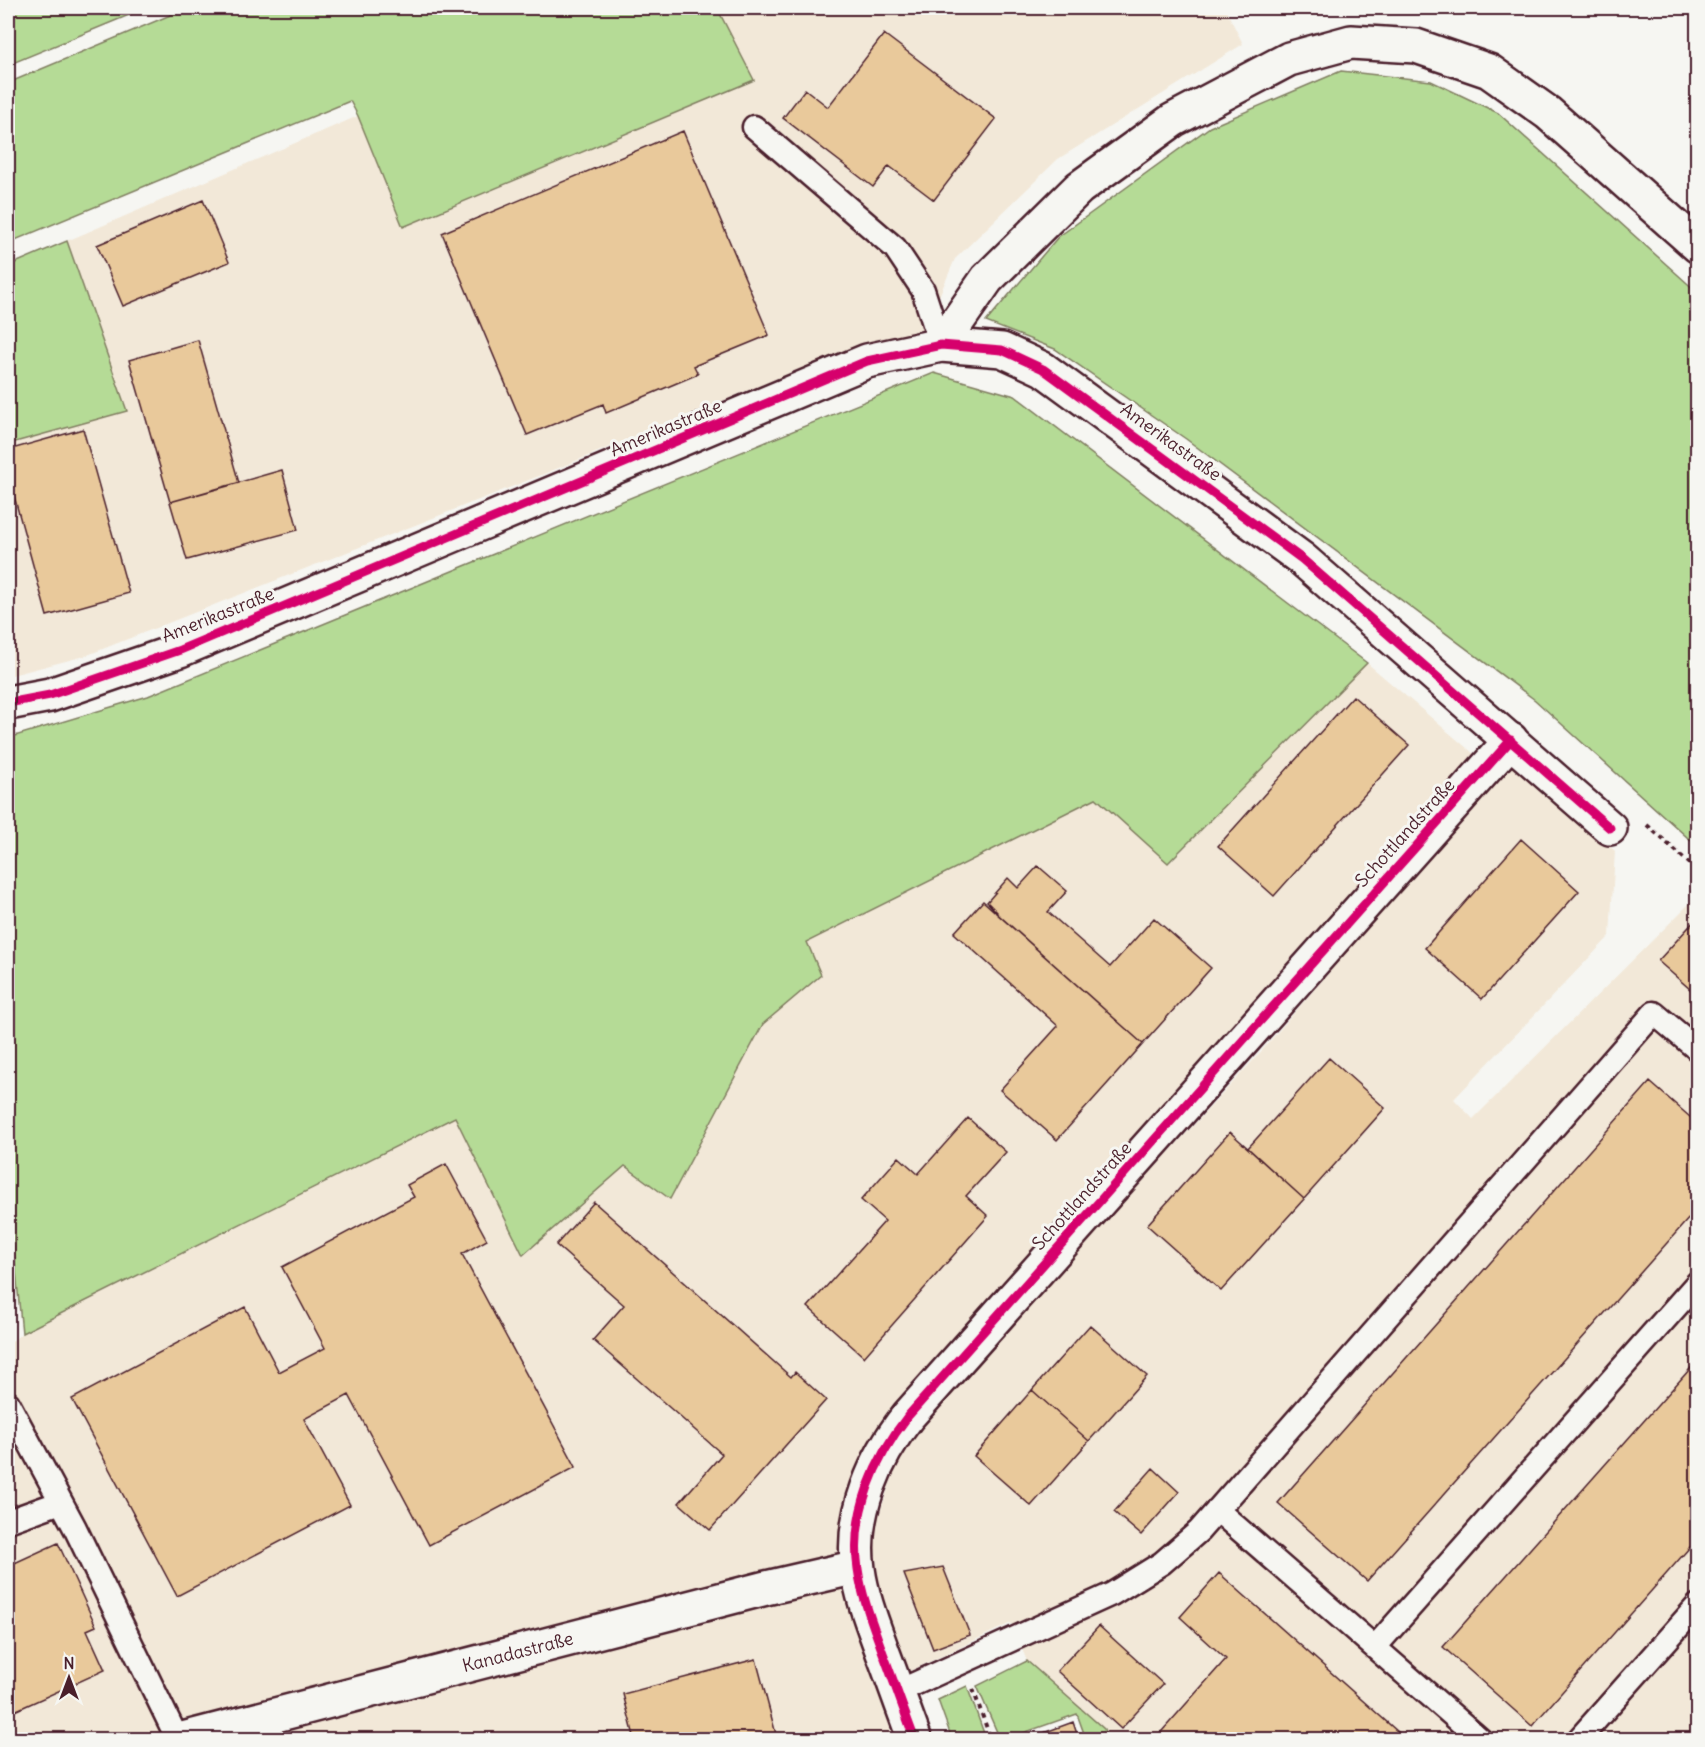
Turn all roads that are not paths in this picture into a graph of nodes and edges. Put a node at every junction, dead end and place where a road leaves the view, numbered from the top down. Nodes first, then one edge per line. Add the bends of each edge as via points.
1 (754, 128) dead end
2 (1698, 246) edge
3 (941, 345) junction
4 (8, 703) edge
5 (1510, 740) junction
6 (1610, 828) road end
7 (1698, 1050) edge
8 (1698, 1282) edge
9 (8, 1403) edge
10 (61, 1502) junction
11 (1217, 1510) junction
12 (8, 1521) edge
13 (857, 1567) junction
14 (1698, 1605) edge
15 (1375, 1647) junction
16 (897, 1692) junction
17 (178, 1740) edge
18 (915, 1740) edge
19 (1480, 1740) edge
20 (1578, 1740) edge

1 - 3 lane via 895,248 923,290
2 - 3 street via 1548,113 1489,71 1416,46 1351,42 1289,59 1173,120 1079,188 987,279
3 - 4 street, Amerikastraße via 867,361 180,650 50,695
3 - 5 street, Amerikastraße via 1002,350 1043,369 1302,559
5 - 6 street
5 - 13 street, Schottlandstraße via 898,1429 880,1456 862,1508
7 - 11 lane via 1654,1013
8 - 15 lane
9 - 10 lane
10 - 12 lane
10 - 17 lane
11 - 15 lane
11 - 16 lane via 1199,1531 1136,1581
13 - 16 street, Schottlandstraße via 865,1603
13 - 17 street, Kanadastraße
14 - 20 lane
15 - 19 lane
16 - 18 street, Schottlandstraße

